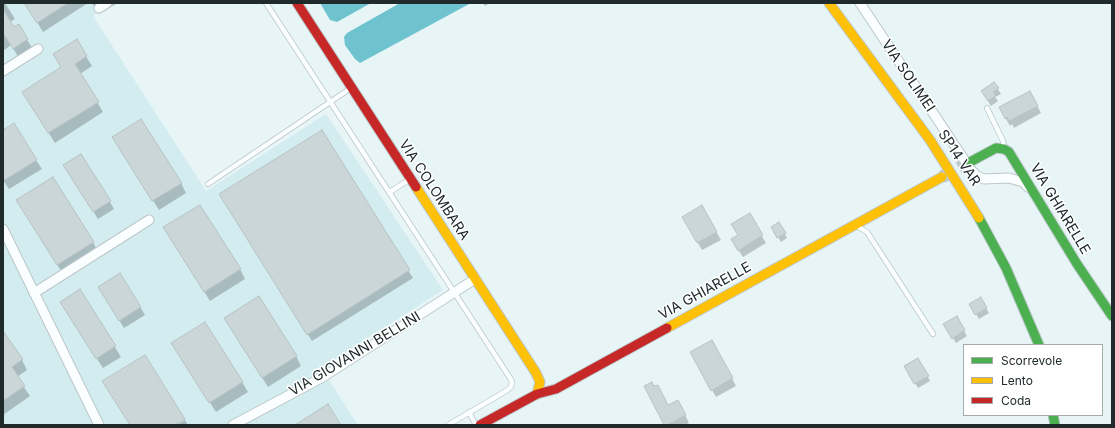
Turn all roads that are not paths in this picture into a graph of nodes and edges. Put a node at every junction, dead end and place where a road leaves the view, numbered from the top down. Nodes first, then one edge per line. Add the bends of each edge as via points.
1 (296, 3) edge
2 (829, 3) edge
3 (860, 3) edge
4 (269, 4) edge
5 (38, 49) dead end
6 (3, 71) edge
7 (351, 88) junction
8 (331, 102) junction
9 (987, 108) dead end
10 (1004, 148) junction
11 (970, 162) tunnel mouth
12 (942, 177) tunnel mouth
13 (410, 179) junction
14 (208, 184) dead end
15 (390, 192) junction
16 (1034, 193) junction
17 (149, 220) dead end
18 (854, 225) junction
19 (3, 229) edge
20 (475, 279) junction
21 (34, 293) junction
22 (455, 293) junction
23 (1112, 316) edge
24 (933, 334) dead end
25 (1038, 344) edge
26 (537, 394) junction
27 (469, 412) junction
28 (99, 425) edge
29 (233, 425) edge
30 (448, 425) edge
31 (476, 425) edge
32 (480, 425) edge

1 - 7 street, VIA COLOMBARA
2 - 25 street, SP14 VAR via 930,140 976,212 1006,268
3 - 16 street, VIA SOLIMEI via 971,170 984,179 1009,178 1023,182
4 - 8 lane
5 - 6 street
7 - 8 lane
7 - 13 street, VIA COLOMBARA
8 - 14 lane
8 - 15 lane
9 - 10 lane
10 - 11 street via 996,148
10 - 16 street, VIA GHIARELLE via 1012,156
12 - 18 street, VIA GHIARELLE
13 - 15 lane
13 - 20 street, VIA COLOMBARA
15 - 22 lane
16 - 23 street, VIA GHIARELLE
17 - 21 street
18 - 24 lane via 867,232
18 - 26 street, VIA GHIARELLE via 556,389
19 - 21 street
20 - 22 street, VIA GIOVANNI BELLINI
20 - 26 street, VIA COLOMBARA via 536,373 540,382
21 - 28 street
22 - 27 lane via 512,382 506,391
22 - 29 street, VIA GIOVANNI BELLINI via 324,376
26 - 32 street, VIA GHIARELLE
27 - 30 lane
27 - 31 lane

